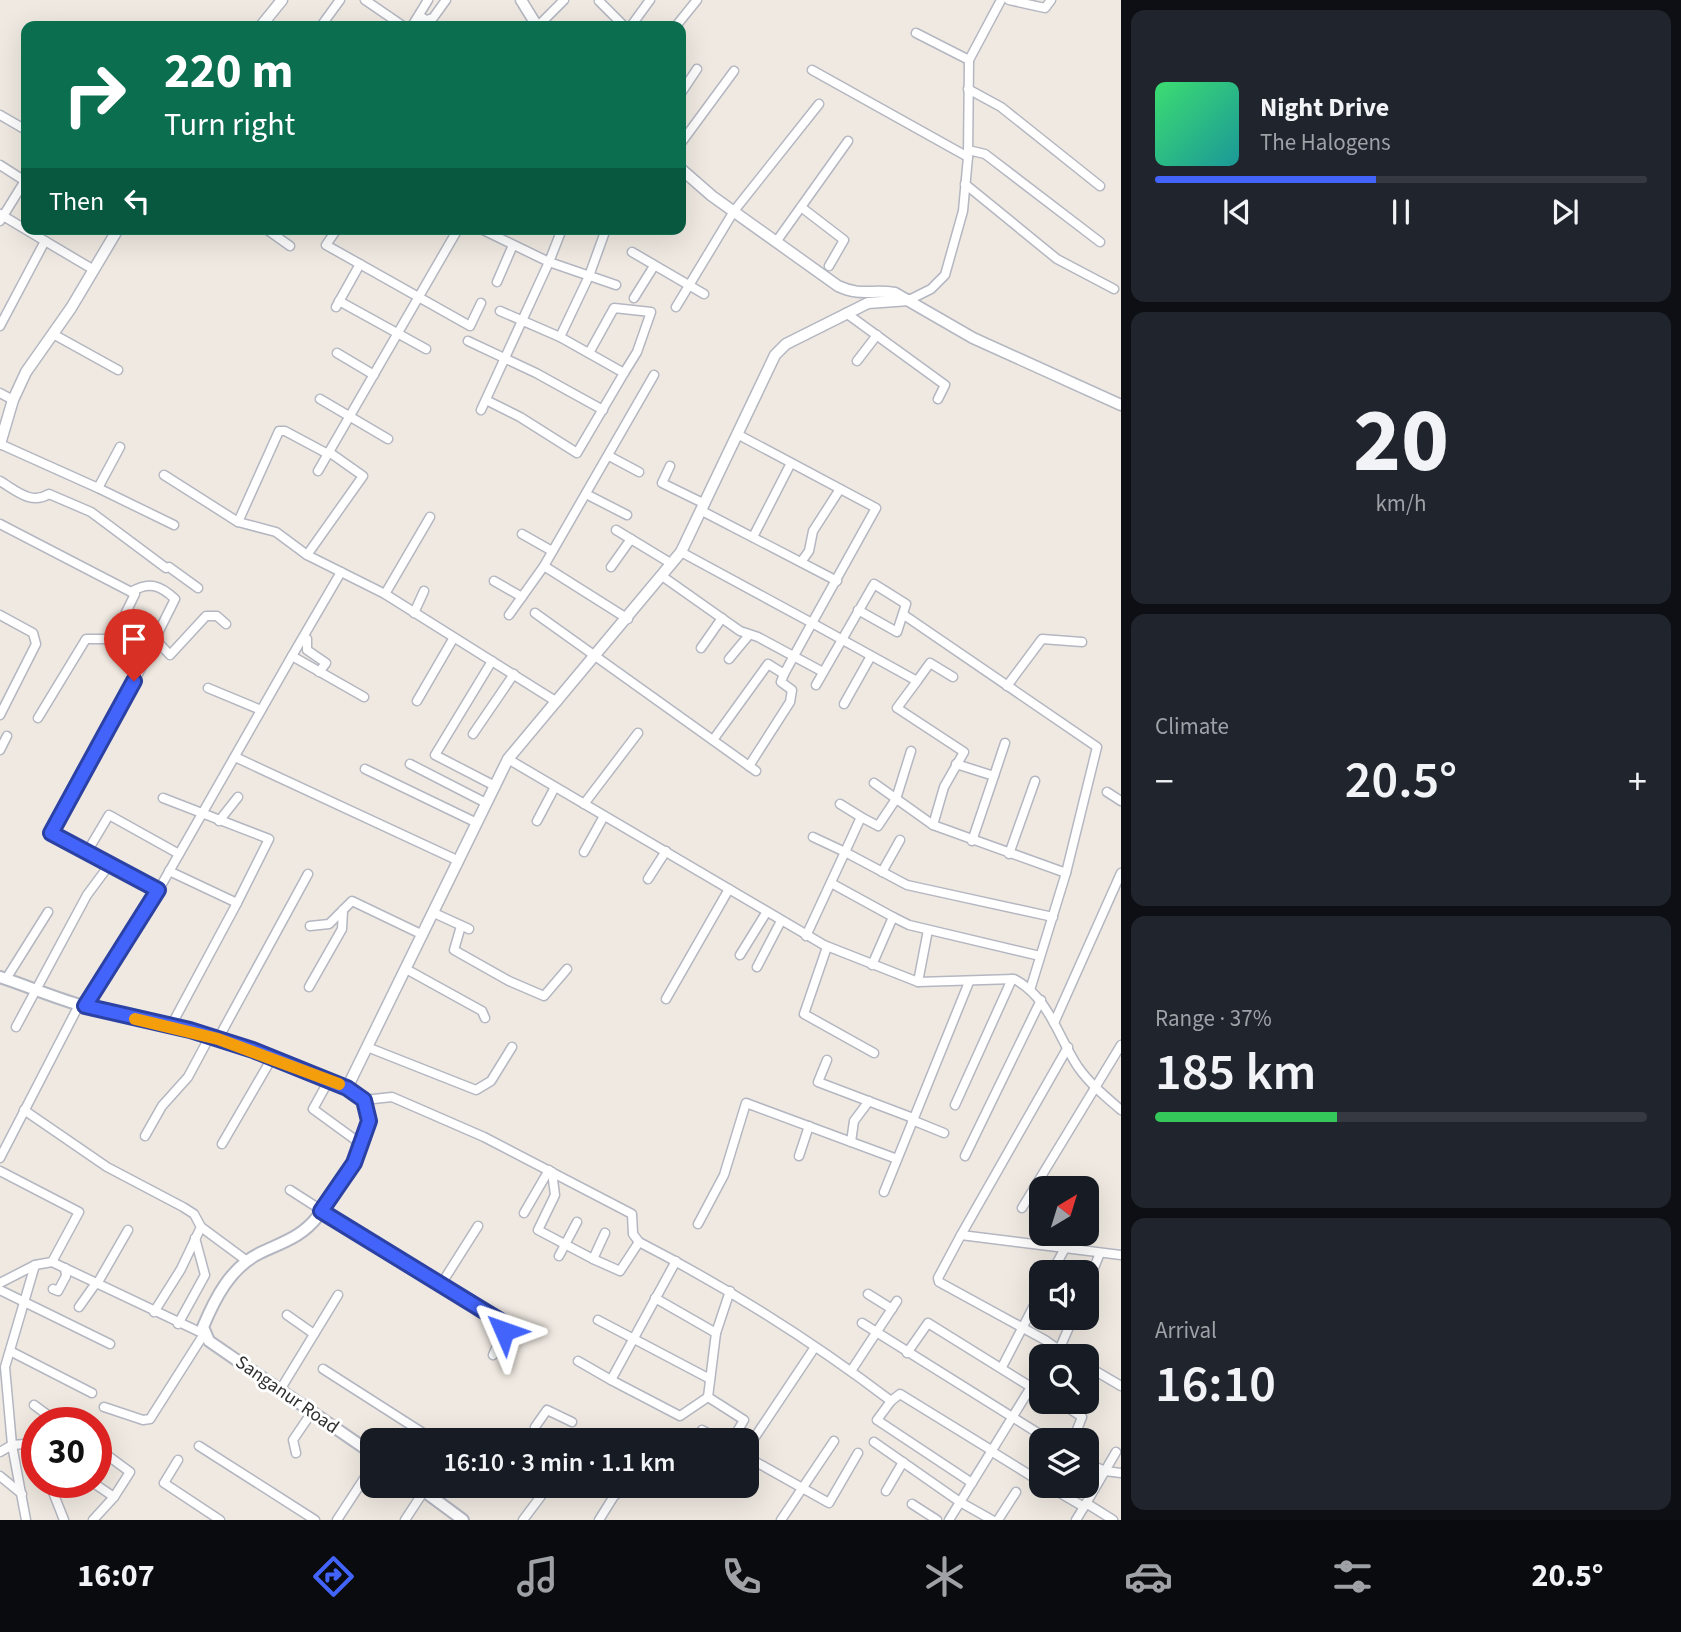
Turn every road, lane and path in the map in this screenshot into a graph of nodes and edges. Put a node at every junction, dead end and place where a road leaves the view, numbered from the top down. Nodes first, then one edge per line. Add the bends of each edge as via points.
1 (282, 0) edge
2 (340, 0) edge
3 (365, 0) edge
4 (428, 0) edge
5 (446, 0) edge
6 (521, 0) edge
7 (564, 0) edge
8 (650, 0) edge
9 (697, 0) edge
10 (1001, 0) edge
11 (1010, 0) edge
12 (1051, 0) edge
13 (598, 1) edge
14 (420, 16) junction
15 (265, 21) edge
16 (325, 21) edge
17 (396, 21) edge
18 (416, 21) edge
19 (535, 21) edge
20 (543, 21) edge
21 (619, 21) edge
22 (635, 21) edge
23 (680, 21) edge
24 (916, 33) dead end
25 (969, 60) junction
26 (697, 69) dead end
27 (813, 70) dead end
28 (734, 71) dead end
29 (686, 86) edge
30 (968, 89) junction
31 (819, 104) dead end
32 (0, 115) edge
33 (21, 127) edge
34 (686, 136) edge
35 (848, 141) dead end
36 (968, 153) junction
37 (0, 165) edge
38 (686, 173) edge
39 (21, 177) edge
40 (965, 184) junction
41 (1100, 186) dead end
42 (21, 187) edge
43 (801, 206) junction
44 (734, 211) junction
45 (1, 217) edge
46 (21, 228) edge
47 (33, 235) edge
48 (114, 235) edge
49 (275, 235) edge
50 (333, 235) edge
51 (455, 235) edge
52 (493, 235) edge
53 (560, 235) edge
54 (604, 235) edge
55 (278, 237) joint
56 (44, 241) junction
57 (776, 242) junction
58 (1100, 242) dead end
59 (513, 245) junction
60 (290, 246) dead end
61 (632, 252) dead end
62 (549, 262) junction
63 (360, 264) junction
64 (654, 266) junction
65 (829, 266) dead end
66 (94, 270) junction
67 (589, 276) junction
68 (497, 282) dead end
69 (616, 285) dead end
70 (689, 285) junction
71 (1114, 289) dead end
72 (704, 294) dead end
73 (419, 296) junction
74 (634, 298) dead end
75 (909, 300) junction
76 (481, 303) dead end
77 (676, 307) dead end
78 (500, 311) dead end
79 (846, 313) junction
80 (523, 320) junction
81 (0, 326) edge
82 (53, 334) junction
83 (398, 334) junction
84 (877, 335) junction
85 (560, 337) junction
86 (468, 341) dead end
87 (426, 349) dead end
88 (337, 353) dead end
89 (589, 353) junction
90 (505, 358) junction
91 (857, 361) dead end
92 (118, 370) dead end
93 (624, 373) junction
94 (374, 375) junction
95 (654, 375) dead end
96 (0, 393) edge
97 (938, 399) dead end
98 (13, 400) junction
99 (320, 400) dead end
100 (486, 400) junction
101 (1121, 405) edge
102 (481, 410) dead end
103 (603, 410) junction
104 (350, 417) junction
105 (737, 434) junction
106 (388, 439) dead end
107 (0, 444) edge
108 (120, 447) dead end
109 (329, 453) junction
110 (609, 456) junction
111 (791, 463) junction
112 (670, 466) dead end
113 (318, 471) dead end
114 (639, 472) dead end
115 (164, 475) dead end
116 (0, 481) edge
117 (99, 488) junction
118 (840, 489) junction
119 (586, 494) junction
120 (704, 508) junction
121 (627, 515) dead end
122 (430, 517) dead end
123 (238, 522) junction
124 (0, 524) edge
125 (174, 525) dead end
126 (616, 530) dead end
127 (522, 534) dead end
128 (753, 537) junction
129 (631, 539) junction
130 (552, 551) junction
131 (681, 552) junction
132 (307, 555) junction
133 (801, 562) junction
134 (672, 564) junction
135 (544, 566) junction
136 (611, 567) dead end
137 (341, 572) junction
138 (662, 576) junction
139 (837, 580) junction
140 (495, 581) dead end
141 (198, 588) dead end
142 (424, 591) dead end
143 (131, 592) junction
144 (385, 594) junction
145 (522, 597) junction
146 (858, 610) junction
147 (535, 612) dead end
148 (414, 614) junction
149 (0, 615) edge
150 (509, 615) dead end
151 (904, 615) junction
152 (722, 618) junction
153 (628, 619) junction
154 (812, 623) junction
155 (226, 624) dead end
156 (749, 635) junction
157 (113, 639) junction
158 (307, 639) dead end
159 (453, 639) junction
160 (842, 639) junction
161 (1082, 642) dead end
162 (701, 648) dead end
163 (292, 656) junction
164 (795, 656) junction
165 (871, 656) junction
166 (595, 657) junction
167 (729, 659) dead end
168 (492, 661) junction
169 (319, 672) junction
170 (823, 672) junction
171 (514, 674) junction
172 (784, 674) junction
173 (953, 677) dead end
174 (917, 681) junction
175 (816, 685) dead end
176 (1007, 686) junction
177 (208, 688) dead end
178 (364, 697) dead end
179 (417, 701) dead end
180 (557, 702) junction
181 (844, 704) dead end
182 (261, 710) junction
183 (0, 715) edge
184 (38, 718) dead end
185 (638, 733) dead end
186 (473, 734) dead end
187 (7, 736) dead end
188 (713, 740) junction
189 (1005, 743) dead end
190 (0, 750) edge
191 (911, 751) dead end
192 (234, 757) junction
193 (508, 759) junction
194 (410, 764) dead end
195 (957, 764) junction
196 (366, 769) dead end
197 (995, 776) junction
198 (1035, 781) dead end
199 (874, 783) dead end
200 (495, 786) junction
201 (555, 787) junction
202 (1107, 792) dead end
203 (238, 797) dead end
204 (163, 798) dead end
205 (896, 799) junction
206 (1121, 801) edge
207 (486, 803) junction
208 (584, 804) junction
209 (840, 804) dead end
210 (201, 815) junction
211 (604, 816) junction
212 (861, 817) junction
213 (219, 821) junction
214 (537, 821) dead end
215 (477, 824) junction
216 (933, 825) junction
217 (813, 837) dead end
218 (900, 840) dead end
219 (972, 841) junction
220 (666, 851) junction
221 (87, 852) junction
222 (584, 852) dead end
223 (845, 852) junction
224 (179, 854) junction
225 (1009, 854) junction
226 (458, 861) junction
227 (110, 864) junction
228 (169, 872) junction
229 (882, 872) junction
230 (1066, 873) junction
231 (1121, 873) edge
232 (308, 874) dead end
233 (648, 879) dead end
234 (831, 883) junction
235 (729, 889) junction
236 (158, 890) junction
237 (237, 903) junction
238 (343, 910) junction
239 (48, 912) dead end
240 (433, 913) junction
241 (766, 914) junction
242 (893, 917) junction
243 (1053, 917) junction
244 (781, 921) junction
245 (310, 926) dead end
246 (928, 930) junction
247 (423, 935) junction
248 (806, 936) junction
249 (827, 947) junction
250 (740, 955) dead end
251 (1040, 956) junction
252 (872, 965) junction
253 (757, 967) dead end
254 (406, 969) junction
255 (567, 969) dead end
256 (3, 978) edge
257 (1012, 979) junction
258 (918, 982) junction
259 (969, 982) junction
260 (309, 987) dead end
261 (35, 989) junction
262 (1030, 990) junction
263 (666, 999) dead end
264 (1041, 1000) junction
265 (82, 1006) junction
266 (485, 1018) dead end
267 (1054, 1023) junction
268 (172, 1026) junction
269 (16, 1027) dead end
270 (214, 1037) junction
271 (1121, 1045) edge
272 (367, 1047) junction
273 (512, 1047) dead end
274 (1068, 1047) junction
275 (874, 1053) dead end
276 (272, 1058) junction
277 (827, 1060) dead end
278 (329, 1080) junction
279 (1094, 1086) junction
280 (347, 1088) junction
281 (364, 1100) junction
282 (869, 1101) junction
283 (955, 1105) dead end
284 (24, 1110) junction
285 (1121, 1110) edge
286 (912, 1119) junction
287 (809, 1126) junction
288 (944, 1133) dead end
289 (145, 1136) dead end
290 (851, 1142) junction
291 (222, 1144) dead end
292 (361, 1144) junction
293 (799, 1156) dead end
294 (965, 1156) dead end
295 (0, 1158) edge
296 (897, 1159) junction
297 (0, 1171) edge
298 (551, 1171) junction
299 (290, 1190) dead end
300 (884, 1192) dead end
301 (1022, 1208) dead end
302 (321, 1211) junction
303 (524, 1213) dead end
304 (577, 1222) dead end
305 (698, 1224) dead end
306 (478, 1226) dead end
307 (201, 1227) junction
308 (128, 1230) dead end
309 (604, 1233) dead end
310 (961, 1235) junction
311 (195, 1238) junction
312 (639, 1242) junction
313 (565, 1244) junction
314 (1064, 1250) junction
315 (1100, 1253) junction
316 (1121, 1255) edge
317 (559, 1256) dead end
318 (593, 1259) junction
319 (1059, 1260) edge
320 (1097, 1260) edge
321 (247, 1261) junction
322 (676, 1261) junction
323 (52, 1262) junction
324 (36, 1265) junction
325 (65, 1268) junction
326 (0, 1283) edge
327 (96, 1284) junction
328 (440, 1286) junction
329 (54, 1289) dead end
330 (0, 1290) edge
331 (730, 1291) junction
332 (868, 1294) dead end
333 (338, 1295) dead end
334 (655, 1298) junction
335 (24, 1304) junction
336 (79, 1307) dead end
337 (154, 1312) junction
338 (287, 1315) dead end
339 (1029, 1315) edge
340 (598, 1320) dead end
341 (862, 1323) dead end
342 (178, 1324) junction
343 (1022, 1329) junction
344 (877, 1332) junction
345 (716, 1333) junction
346 (205, 1334) junction
347 (314, 1334) junction
348 (633, 1339) junction
349 (110, 1344) dead end
350 (1044, 1344) edge
351 (815, 1347) junction
352 (10, 1351) junction
353 (907, 1353) junction
354 (493, 1355) dead end
355 (578, 1361) dead end
356 (1002, 1367) junction
357 (323, 1369) dead end
358 (851, 1370) junction
359 (1099, 1373) edge
360 (710, 1379) junction
361 (611, 1380) junction
362 (1029, 1384) edge
363 (1121, 1386) edge
364 (280, 1390) junction
365 (93, 1394) dead end
366 (708, 1397) junction
367 (1029, 1399) edge
368 (891, 1401) junction
369 (112, 1410) edge
370 (312, 1412) junction
371 (1011, 1418) junction
372 (572, 1422) dead end
373 (0, 1427) edge
374 (536, 1427) dead end
375 (415, 1428) edge
376 (739, 1428) edge
377 (1029, 1428) edge
378 (759, 1431) edge
379 (11, 1435) junction
380 (834, 1441) dead end
381 (874, 1442) dead end
382 (21, 1445) edge
383 (360, 1445) edge
384 (12, 1446) junction
385 (199, 1446) dead end
386 (991, 1451) junction
387 (0, 1452) edge
388 (1116, 1452) dead end
389 (296, 1453) dead end
390 (858, 1453) dead end
391 (112, 1459) edge
392 (178, 1461) dead end
393 (903, 1462) junction
394 (759, 1464) edge
395 (1099, 1468) edge
396 (1105, 1471) junction
397 (1121, 1473) edge
398 (1029, 1475) edge
399 (0, 1476) edge
400 (972, 1483) junction
401 (360, 1485) edge
402 (21, 1489) edge
403 (803, 1490) junction
404 (886, 1491) dead end
405 (1016, 1492) dead end
406 (21, 1493) edge
407 (114, 1497) joint
408 (23, 1498) edge
409 (55, 1498) edge
410 (416, 1498) edge
411 (435, 1498) edge
412 (540, 1498) edge
413 (613, 1498) edge
414 (1071, 1498) edge
415 (960, 1502) junction
416 (912, 1504) dead end
417 (1085, 1505) junction
418 (26, 1520) edge
419 (64, 1520) edge
420 (93, 1520) edge
421 (220, 1520) edge
422 (315, 1520) edge
423 (337, 1520) edge
424 (405, 1520) edge
425 (463, 1520) edge
426 (523, 1520) edge
427 (599, 1520) edge
428 (780, 1520) edge
429 (937, 1520) edge
430 (949, 1520) edge
431 (992, 1520) edge
432 (998, 1520) edge
433 (1076, 1520) edge
434 (1113, 1520) edge

1 - 15 street
2 - 16 street
3 - 17 street
4 - 14 street
5 - 14 street via 433,18
6 - 19 street
7 - 20 street
8 - 22 street
9 - 23 street
10 - 25 street
11 - 12 street via 1045,8
13 - 21 street
14 - 18 street
24 - 25 street
25 - 30 street
26 - 29 street
27 - 36 street
28 - 34 street
30 - 36 street
30 - 41 street via 1001,107
31 - 44 street
32 - 33 street
35 - 43 street
36 - 40 street
36 - 58 street via 985,154
37 - 39 street
38 - 44 street
40 - 71 street via 1057,259
40 - 75 street via 963,211 945,275 931,289
42 - 45 street
43 - 57 street
43 - 65 street via 844,240
44 - 57 street
44 - 70 street
45 - 46 street
47 - 56 street
48 - 66 street
49 - 55 street
50 - 63 street via 326,245
51 - 73 street
52 - 59 street
53 - 62 street
54 - 67 street
55 - 60 street
56 - 66 street
56 - 81 street
57 - 75 street via 856,295 881,291
59 - 62 street
59 - 68 street
61 - 64 street
62 - 67 street
62 - 80 street
63 - 73 street
63 - 83 street via 338,304
64 - 70 street
64 - 74 street
66 - 82 street
67 - 69 street
67 - 85 street
70 - 72 street
70 - 77 street
73 - 76 street via 470,326
73 - 83 street
75 - 79 street via 868,303
75 - 101 street via 973,338
78 - 80 street
79 - 84 street
79 - 105 street via 786,344 775,355
80 - 85 street
80 - 90 street
82 - 92 street
82 - 98 street
83 - 87 street
83 - 94 street
84 - 91 street
84 - 97 street via 945,385
85 - 89 street
86 - 90 street
88 - 94 street
89 - 93 street
89 - 93 street via 614,308 651,312
90 - 100 street
90 - 103 street
93 - 103 street
94 - 104 street
95 - 110 street
96 - 98 street
98 - 107 street
99 - 104 street
100 - 102 street
100 - 103 street via 577,453
104 - 106 street
104 - 109 street
105 - 111 street
105 - 120 street
107 - 117 street
108 - 117 street
109 - 113 street
109 - 123 street via 279,431
109 - 132 street via 363,476
110 - 114 street
110 - 119 street
111 - 118 street
111 - 128 street
112 - 120 street via 662,483
115 - 123 street
116 - 141 street via 30,499 50,494 92,512
117 - 125 street
118 - 133 street via 813,531
118 - 139 street via 876,508
119 - 121 street
119 - 130 street
120 - 128 street
120 - 131 street
122 - 144 street
123 - 132 street via 276,531
124 - 143 street
126 - 129 street
127 - 130 street
128 - 133 street
129 - 134 street
129 - 136 street
130 - 135 street
131 - 134 street
131 - 154 street
132 - 137 street
133 - 139 street
134 - 138 street
135 - 145 street
135 - 153 street
137 - 144 street
137 - 163 street
138 - 152 street
138 - 153 street
139 - 154 street
140 - 145 street
142 - 148 street
143 - 155 street via 153,585 175,599 155,639 170,655 206,616 217,616
143 - 157 street via 135,594
144 - 148 street
145 - 150 street
146 - 151 street via 897,632
146 - 151 street via 874,584 906,604
146 - 160 street
147 - 166 street
148 - 159 street
149 - 183 street via 33,633 36,644
151 - 176 street
152 - 156 street
152 - 162 street
153 - 166 street
154 - 160 street
154 - 164 street
156 - 164 street
156 - 167 street
157 - 184 street via 86,639
157 - 221 street via 146,659 51,833
158 - 169 street via 307,650 326,663
159 - 168 street
159 - 179 street
160 - 165 street
160 - 170 street
161 - 176 street via 1042,639
163 - 169 street
163 - 182 street
164 - 170 street
164 - 172 street
165 - 174 street
165 - 181 street
166 - 180 street
166 - 188 street
168 - 171 street
168 - 200 street via 435,755
169 - 178 street
170 - 175 street
171 - 180 street
171 - 186 street
172 - 188 street via 768,664
172 - 188 street via 782,682 792,691 790,702 752,768
173 - 174 street via 930,663
174 - 195 street via 897,708 964,752
176 - 230 street via 1097,747
177 - 182 street
180 - 193 street
182 - 192 street
185 - 208 street
187 - 190 street
189 - 197 street
191 - 205 street
192 - 210 street
192 - 226 street
193 - 200 street
193 - 201 street
194 - 207 street
195 - 197 street
195 - 216 street
196 - 215 street
197 - 219 street
198 - 225 street
199 - 205 street
200 - 207 street
201 - 208 street
201 - 214 street
202 - 206 street
203 - 213 street
204 - 210 street
205 - 212 street via 877,826
205 - 216 street
207 - 215 street
208 - 211 street
209 - 212 street
210 - 213 street
210 - 224 street
211 - 220 street
211 - 222 street
212 - 223 street
213 - 237 street via 269,839
215 - 226 street
216 - 219 street
217 - 223 street
218 - 229 street
219 - 225 street
220 - 233 street
220 - 235 street
221 - 224 street via 109,815
221 - 227 street
223 - 229 street
223 - 234 street
224 - 228 street
225 - 230 street
226 - 240 street
227 - 236 street
227 - 261 street via 87,895
228 - 236 street
228 - 237 street
229 - 243 street via 907,885
230 - 243 street
231 - 267 street
232 - 270 street
234 - 242 street
234 - 248 street
235 - 241 street
235 - 263 street
236 - 265 street
237 - 268 street
238 - 245 street via 329,925
238 - 247 street via 352,901
238 - 260 street via 342,929
239 - 256 street
240 - 247 street
240 - 255 street via 465,928 454,950 544,996
241 - 244 street
241 - 250 street
242 - 246 street
242 - 252 street
243 - 251 street
244 - 248 street
244 - 253 street
246 - 251 street
246 - 258 street
247 - 254 street
248 - 249 street
249 - 252 street
249 - 275 street via 804,1014
251 - 262 street
252 - 258 street
254 - 266 street via 482,1011
254 - 272 street
256 - 261 main road
257 - 259 street
257 - 262 street
257 - 283 street
258 - 259 street
259 - 286 street
261 - 265 main road
261 - 269 street
262 - 264 street
264 - 267 street
264 - 294 street
265 - 268 main road
265 - 284 street
267 - 274 street
268 - 270 main road
270 - 276 main road
270 - 289 street
271 - 279 street
272 - 273 street via 476,1090 491,1081
272 - 280 street
274 - 279 street
274 - 310 street
276 - 278 main road
276 - 291 street
277 - 282 street via 818,1082
278 - 280 main road
278 - 292 street via 313,1109
279 - 285 street
279 - 301 street
280 - 281 main road
281 - 292 main road via 369,1121
281 - 298 street via 392,1097
282 - 286 street
282 - 290 street via 854,1121
284 - 295 street
284 - 307 street via 107,1167 194,1214
286 - 288 street
286 - 296 street
287 - 290 street
287 - 293 street
287 - 305 street via 747,1103 724,1175
290 - 296 street
292 - 302 main road via 354,1163
296 - 300 street
297 - 323 street via 79,1212
298 - 303 street
298 - 312 street via 632,1214 633,1234
298 - 313 street via 555,1195 538,1230
299 - 302 street
302 - 321 main road via 301,1234
302 - 328 street
304 - 313 street
306 - 328 street
307 - 311 street
307 - 321 street
308 - 327 street
309 - 318 street
310 - 314 street
310 - 343 street via 939,1282
311 - 337 street
311 - 342 street via 205,1275
312 - 318 street via 620,1271
312 - 322 street
313 - 317 street
313 - 318 street
314 - 315 street
314 - 319 street
315 - 316 street
315 - 320 street
321 - 346 main road via 227,1280 210,1309
322 - 331 street
322 - 334 street
323 - 324 street
323 - 325 street
324 - 326 street
324 - 335 street
325 - 327 street
325 - 329 street via 58,1291
327 - 336 street
327 - 337 street
328 - 354 street via 502,1322 504,1331
330 - 335 street
331 - 345 street
331 - 351 street
332 - 344 street via 895,1305
333 - 347 street
334 - 345 street
334 - 348 street
335 - 349 street
335 - 352 street
337 - 342 street
338 - 347 street
339 - 343 street
340 - 348 street
341 - 344 street
342 - 346 street
343 - 350 street
343 - 356 street
344 - 353 street
344 - 358 street
345 - 360 street
346 - 364 main road, Sanganur Road
346 - 369 street via 150,1419
347 - 364 street
348 - 360 street
348 - 361 street
351 - 358 street
351 - 378 street
352 - 365 street
352 - 379 street via 5,1385
353 - 356 street via 928,1322
353 - 371 street
355 - 361 street
356 - 362 street
357 - 375 street
358 - 368 street
359 - 363 street
360 - 366 street
361 - 366 street via 680,1416
364 - 370 main road, Sanganur Road
366 - 376 street via 744,1420
367 - 371 street
368 - 386 street via 900,1394
368 - 400 street via 877,1420
370 - 383 main road, Sanganur Road
370 - 389 street via 293,1440
371 - 377 street
371 - 386 street
372 - 374 street via 547,1410
373 - 379 street
379 - 384 street
380 - 403 street
381 - 393 street
382 - 384 street
384 - 387 street
384 - 402 street
385 - 422 street
386 - 398 street
386 - 400 street
388 - 396 street
390 - 403 street via 829,1503
391 - 407 street via 130,1472
392 - 421 street via 164,1483
393 - 404 street
393 - 415 street
394 - 403 street
395 - 396 street
396 - 397 street
396 - 417 street
399 - 406 street
400 - 415 street
401 - 423 street
403 - 428 street
405 - 432 street
407 - 420 street
408 - 418 street
409 - 419 street
410 - 424 street
411 - 425 main road
412 - 426 street
413 - 427 street
414 - 417 street
415 - 430 street
415 - 431 street
416 - 429 street
417 - 433 street
417 - 434 street

